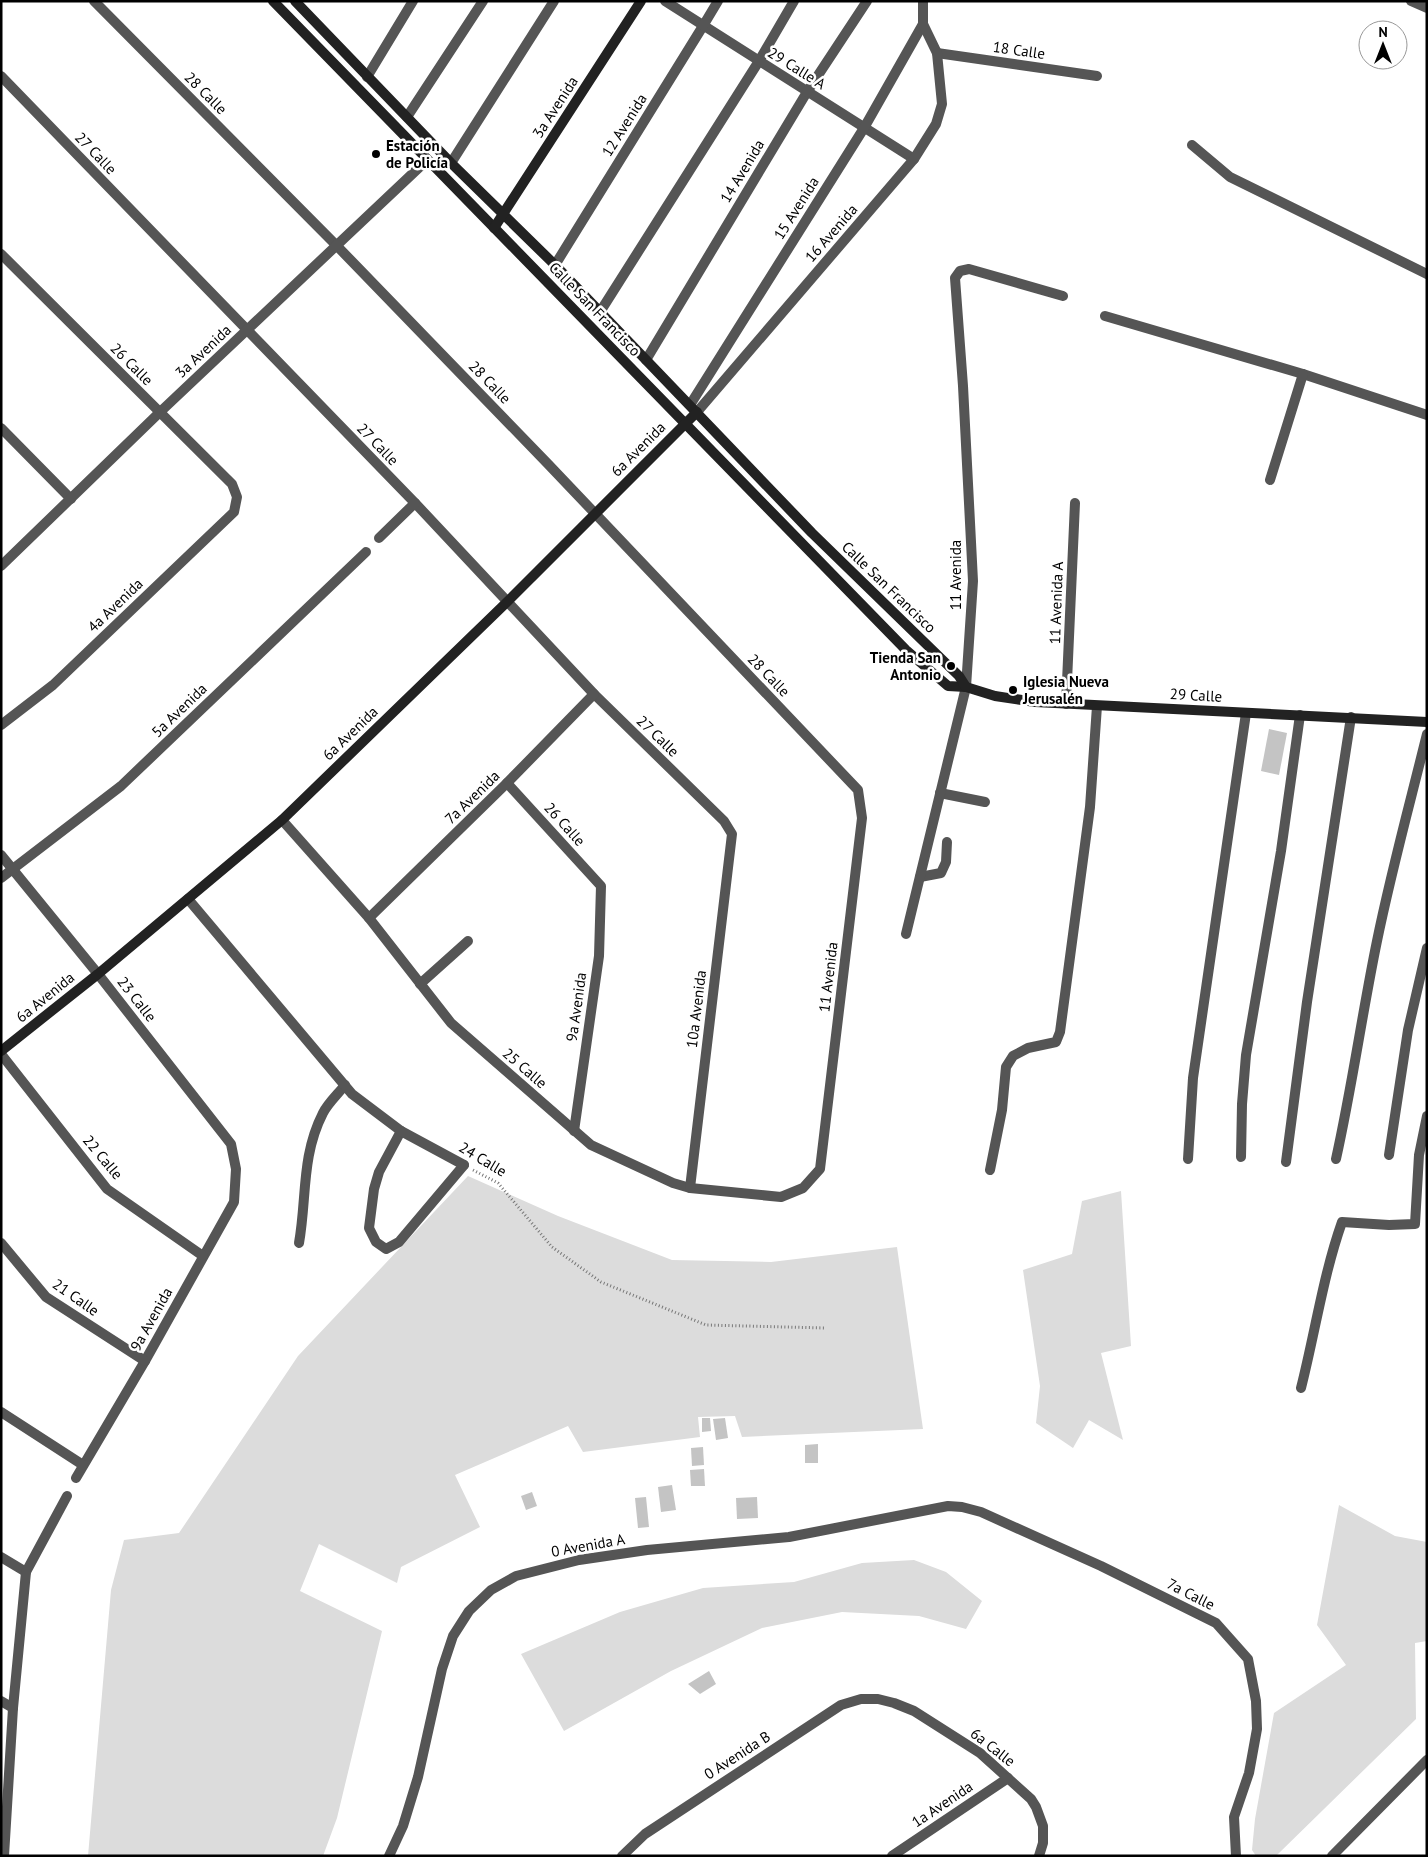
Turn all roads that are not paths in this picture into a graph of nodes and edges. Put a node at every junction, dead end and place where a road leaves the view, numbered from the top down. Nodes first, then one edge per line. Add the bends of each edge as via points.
1 (94, 1) edge
2 (273, 1) edge
3 (294, 1) edge
4 (413, 1) edge
5 (483, 1) edge
6 (554, 1) edge
7 (641, 1) edge
8 (665, 1) edge
9 (718, 1) edge
10 (794, 1) edge
11 (868, 1) edge
12 (922, 1) edge
13 (1411, 1) edge
14 (1427, 8) edge
15 (923, 24) junction
16 (704, 26) junction
17 (937, 53) junction
18 (759, 61) junction
19 (1, 76) edge
20 (1097, 76) dead end
21 (367, 77) junction
22 (807, 92) junction
23 (407, 117) junction
24 (864, 128) junction
25 (1192, 145) dead end
26 (427, 160) junction
27 (914, 160) junction
28 (451, 163) junction
29 (503, 215) junction
30 (494, 228) junction
31 (337, 246) junction
32 (1, 254) edge
33 (555, 264) junction
34 (1427, 274) edge
35 (1063, 296) dead end
36 (600, 312) junction
37 (1105, 316) dead end
38 (247, 330) junction
39 (646, 360) junction
40 (1303, 374) junction
41 (694, 408) junction
42 (159, 413) junction
43 (1427, 415) edge
44 (683, 424) junction
45 (1, 428) edge
46 (1270, 480) dead end
47 (237, 497) joint
48 (72, 499) junction
49 (415, 503) junction
50 (1075, 503) dead end
51 (595, 513) junction
52 (379, 538) dead end
53 (366, 552) dead end
54 (1, 566) edge
55 (508, 600) junction
56 (966, 687) junction
57 (594, 694) junction
58 (1066, 704) junction
59 (1097, 706) junction
60 (1246, 712) junction
61 (1300, 715) junction
62 (1351, 717) junction
63 (1427, 722) edge
64 (1, 725) edge
65 (1427, 734) edge
66 (507, 783) junction
67 (858, 790) joint
68 (940, 794) junction
69 (985, 802) dead end
70 (282, 820) junction
71 (732, 834) joint
72 (947, 842) dead end
73 (1, 855) edge
74 (12, 869) junction
75 (920, 877) junction
76 (1, 878) edge
77 (601, 886) joint
78 (188, 899) junction
79 (369, 918) junction
80 (906, 934) dead end
81 (468, 941) dead end
82 (1427, 948) edge
83 (98, 974) junction
84 (420, 984) junction
85 (1, 1053) edge
86 (345, 1085) junction
87 (1427, 1116) edge
88 (401, 1130) junction
89 (574, 1131) junction
90 (1389, 1155) dead end
91 (1241, 1157) dead end
92 (1336, 1158) dead end
93 (1188, 1159) dead end
94 (1286, 1162) dead end
95 (236, 1169) joint
96 (820, 1169) joint
97 (990, 1170) dead end
98 (690, 1188) junction
99 (1, 1243) edge
100 (299, 1243) dead end
101 (203, 1256) junction
102 (145, 1361) junction
103 (1301, 1388) dead end
104 (1, 1412) edge
105 (83, 1465) junction
106 (76, 1478) dead end
107 (67, 1496) dead end
108 (981, 1512) joint
109 (1, 1557) edge
110 (26, 1572) junction
111 (878, 1699) joint
112 (1, 1701) edge
113 (13, 1708) junction
114 (1427, 1760) edge
115 (1008, 1778) junction
116 (3, 1851) edge
117 (389, 1856) edge
118 (622, 1856) edge
119 (892, 1856) edge
120 (1039, 1856) edge
121 (1236, 1856) edge
122 (1332, 1856) edge

1 - 31 street, 28 Calle
2 - 26 street, Calle San Francisco
3 - 21 street, Calle San Francisco
4 - 21 street
5 - 23 street
6 - 28 street
7 - 29 street, 3a Avenida
8 - 16 street, 29 Calle A
9 - 16 street, 12 Avenida
10 - 18 street
11 - 22 street, 14 Avenida
12 - 15 street
13 - 14 street
15 - 17 street
15 - 24 street, 15 Avenida
16 - 18 street, 29 Calle A
16 - 33 street, 12 Avenida
17 - 20 street, 18 Calle
17 - 27 street, 16 Avenida via 942,104 936,124
18 - 22 street, 29 Calle A
18 - 36 street
19 - 38 street, 27 Calle
21 - 23 street, Calle San Francisco
22 - 24 street, 29 Calle A
22 - 39 street, 14 Avenida
23 - 28 street, Calle San Francisco
24 - 27 street, 29 Calle A
24 - 41 street, 15 Avenida
25 - 34 street via 1230,177
26 - 30 street, Calle San Francisco
26 - 31 street, 3a Avenida
27 - 41 street, 16 Avenida
28 - 29 street, Calle San Francisco
29 - 30 street, 3a Avenida
29 - 33 street, Calle San Francisco
30 - 44 street, Calle San Francisco
31 - 38 street, 3a Avenida
31 - 51 street, 28 Calle
32 - 42 street, 26 Calle
33 - 36 street, Calle San Francisco
35 - 56 street, 11 Avenida via 969,269 960,271 955,278 973,581
36 - 39 street, Calle San Francisco
37 - 40 street
38 - 42 street, 3a Avenida
38 - 49 street, 27 Calle
39 - 41 street, Calle San Francisco
40 - 43 street
40 - 46 street
41 - 44 street, 6a Avenida
41 - 56 street, Calle San Francisco via 812,533
42 - 47 street, 26 Calle via 232,484
42 - 48 street, 3a Avenida
44 - 51 street, 6a Avenida
44 - 56 street, Calle San Francisco via 906,650 948,686
45 - 48 street
47 - 64 street, 4a Avenida via 234,512 53,685
48 - 54 street, 3a Avenida
49 - 52 street
49 - 55 street, 27 Calle
50 - 58 street, 11 Avenida A
51 - 55 street, 6a Avenida
51 - 67 street, 28 Calle
53 - 74 street, 5a Avenida via 121,786
55 - 57 street, 27 Calle
55 - 70 street, 6a Avenida
56 - 58 street, 29 Calle via 995,696
56 - 68 street, 11 Avenida
57 - 66 street, 7a Avenida
57 - 71 street, 27 Calle via 724,822
58 - 59 street, 29 Calle
59 - 60 street, 29 Calle
59 - 97 street via 1090,807 1060,1032 1056,1042 1028,1048 1013,1056 1006,1067 1002,1110
60 - 61 street, 29 Calle
60 - 93 street via 1193,1078
61 - 62 street, 29 Calle
61 - 91 street via 1281,851 1246,1055
62 - 63 street, 29 Calle
62 - 94 street
65 - 92 street via 1377,940
66 - 77 street, 26 Calle
66 - 79 street, 7a Avenida
67 - 96 street, 11 Avenida via 862,818
68 - 69 street
68 - 75 street, 11 Avenida
70 - 78 street, 6a Avenida
70 - 79 street, 25 Calle
71 - 98 street, 10a Avenida
72 - 75 street via 946,862 941,873
73 - 74 street, 23 Calle
74 - 76 street, 5a Avenida
74 - 83 street, 23 Calle
75 - 80 street, 11 Avenida
77 - 89 street, 9a Avenida via 598,956
78 - 83 street, 6a Avenida
78 - 86 street, 24 Calle
79 - 84 street, 25 Calle
81 - 84 street
82 - 90 street via 1408,1030
83 - 85 street, 6a Avenida
83 - 95 street, 23 Calle via 231,1144
84 - 89 street, 25 Calle via 451,1023
85 - 101 street, 22 Calle via 107,1189
86 - 88 street, 24 Calle via 352,1094
86 - 100 street via 324,1112 310,1148
87 - 103 street via 1419,1155 1415,1224 1342,1222 1320,1296
88 - 88 street, 24 Calle via 464,1165 399,1242 386,1249 376,1242 369,1228 379,1172
89 - 98 street, 25 Calle via 592,1145 673,1184
95 - 101 street, 9a Avenida via 234,1202
96 - 98 street, 25 Calle via 803,1188 781,1197
99 - 102 street, 21 Calle via 46,1297
101 - 102 street, 9a Avenida
102 - 105 street, 9a Avenida
104 - 105 street
105 - 106 street, 9a Avenida
107 - 110 street
108 - 117 street, 0 Avenida A via 948,1506 789,1537 646,1550 579,1560 516,1576 491,1590 469,1611 453,1636 439,1678 418,1777 403,1826
108 - 121 street, 7a Calle via 1216,1623 1248,1659 1256,1701 1257,1729 1249,1773 1234,1817
109 - 110 street
110 - 113 street
111 - 115 street, 6a Calle via 914,1711 980,1752
111 - 118 street, 0 Avenida B via 861,1699 841,1705 645,1834
112 - 113 street
113 - 116 street
114 - 122 street
115 - 119 street, 1a Avenida
115 - 120 street, 6a Calle via 1030,1799 1040,1816 1043,1835

